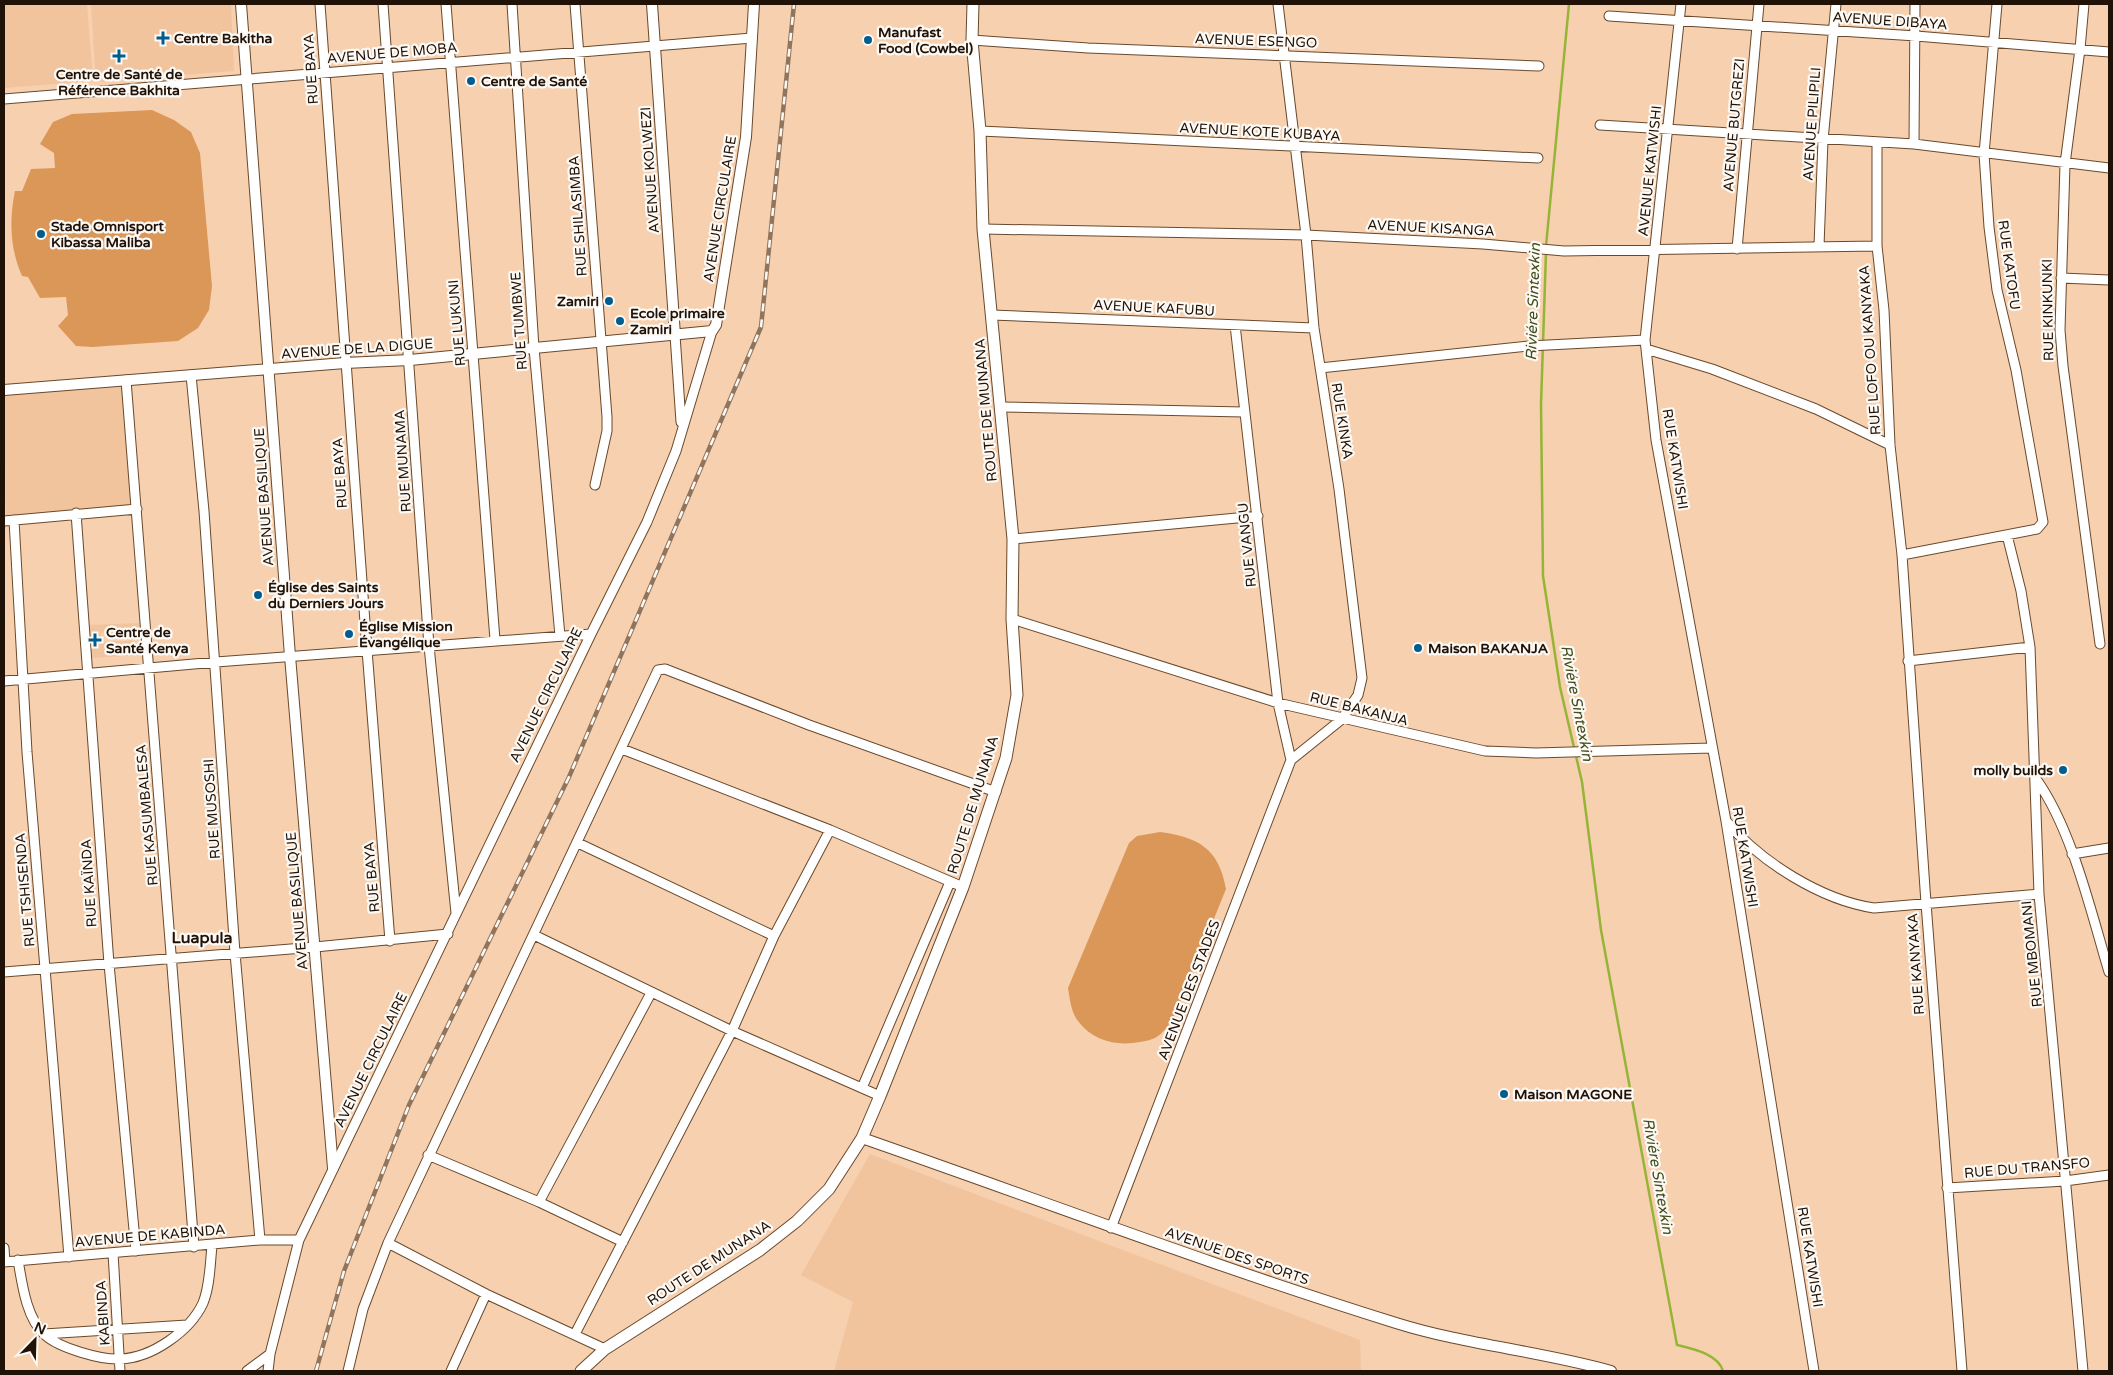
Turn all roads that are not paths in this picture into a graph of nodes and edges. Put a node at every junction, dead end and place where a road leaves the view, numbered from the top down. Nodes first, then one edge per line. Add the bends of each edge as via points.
1 (241, 4) edge
2 (320, 4) edge
3 (383, 4) edge
4 (446, 4) edge
5 (512, 4) edge
6 (576, 4) edge
7 (652, 4) edge
8 (754, 4) edge
9 (973, 4) edge
10 (1278, 4) edge
11 (1681, 4) edge
12 (1759, 4) edge
13 (1836, 4) edge
14 (1915, 4) edge
15 (1997, 4) edge
16 (2084, 4) edge
17 (1609, 16) dead end
18 (1679, 20) junction
19 (1757, 25) junction
20 (1833, 31) junction
21 (1916, 36) junction
22 (752, 38) junction
23 (972, 40) junction
24 (1993, 42) junction
25 (656, 46) junction
26 (2080, 49) junction
27 (579, 52) junction
28 (2109, 52) edge
29 (1283, 56) junction
30 (515, 57) junction
31 (450, 63) junction
32 (1539, 66) dead end
33 (388, 68) junction
34 (325, 73) junction
35 (247, 79) junction
36 (4, 99) edge
37 (1600, 125) dead end
38 (1668, 129) junction
39 (980, 130) junction
40 (1746, 133) junction
41 (1823, 140) junction
42 (1878, 142) junction
43 (1914, 144) junction
44 (1296, 148) junction
45 (1984, 154) junction
46 (1538, 158) dead end
47 (2064, 164) junction
48 (2109, 168) edge
49 (983, 229) junction
50 (1306, 235) junction
51 (1819, 246) junction
52 (1877, 246) junction
53 (1737, 250) junction
54 (1655, 251) junction
55 (2060, 278) junction
56 (2109, 280) edge
57 (992, 315) junction
58 (1235, 325) junction
59 (1314, 328) junction
60 (712, 331) junction
61 (675, 335) junction
62 (601, 342) junction
63 (1645, 345) junction
64 (534, 348) junction
65 (473, 353) junction
66 (410, 360) junction
67 (345, 363) junction
68 (1320, 368) junction
69 (268, 369) junction
70 (191, 375) junction
71 (126, 380) junction
72 (4, 390) edge
73 (1000, 407) junction
74 (1244, 412) junction
75 (682, 428) junction
76 (1890, 446) junction
77 (595, 485) dead end
78 (137, 509) junction
79 (76, 513) junction
80 (1258, 516) junction
81 (4, 520) edge
82 (14, 520) junction
83 (2007, 535) junction
84 (1013, 539) junction
85 (1902, 555) junction
86 (1012, 618) junction
87 (591, 634) junction
88 (560, 636) junction
89 (495, 640) junction
90 (2100, 644) dead end
91 (430, 646) junction
92 (2030, 647) junction
93 (367, 650) junction
94 (290, 656) junction
95 (1908, 661) junction
96 (216, 662) junction
97 (149, 668) junction
98 (87, 672) junction
99 (22, 679) junction
100 (4, 681) edge
101 (1278, 703) junction
102 (1342, 719) junction
103 (1711, 748) junction
104 (622, 749) junction
105 (1291, 760) junction
106 (2036, 779) junction
107 (996, 792) junction
108 (1726, 821) junction
109 (830, 830) junction
110 (578, 843) junction
111 (2109, 848) edge
112 (2072, 854) junction
113 (950, 882) junction
114 (964, 887) junction
115 (2039, 894) junction
116 (1926, 903) junction
117 (456, 915) junction
118 (448, 934) junction
119 (534, 935) junction
120 (774, 936) junction
121 (390, 940) junction
122 (316, 947) junction
123 (235, 953) junction
124 (173, 959) junction
125 (109, 964) junction
126 (46, 969) junction
127 (4, 972) edge
128 (2109, 972) edge
129 (651, 994) junction
130 (732, 1032) junction
131 (862, 1088) junction
132 (880, 1096) junction
133 (862, 1138) junction
134 (428, 1155) junction
135 (333, 1168) junction
136 (2109, 1175) edge
137 (2065, 1181) junction
138 (1948, 1188) junction
139 (539, 1202) junction
140 (1111, 1228) junction
141 (260, 1240) junction
142 (299, 1240) junction
143 (623, 1242) junction
144 (388, 1243) junction
145 (212, 1246) junction
146 (194, 1247) junction
147 (4, 1248) edge
148 (136, 1251) junction
149 (113, 1253) junction
150 (69, 1257) junction
151 (18, 1260) junction
152 (4, 1262) edge
153 (486, 1294) junction
154 (187, 1325) junction
155 (116, 1329) junction
156 (44, 1334) junction
157 (575, 1334) junction
158 (605, 1349) junction
159 (270, 1354) junction
160 (120, 1359) junction
161 (120, 1371) edge
162 (247, 1371) edge
163 (268, 1371) edge
164 (348, 1371) edge
165 (451, 1371) edge
166 (582, 1371) edge
167 (1611, 1371) edge
168 (1814, 1371) edge
169 (1962, 1371) edge
170 (2083, 1371) edge

1 - 35 street, AVENUE BASILIQUE
2 - 34 street, RUE BAYA
3 - 33 street, RUE MUNAMA
4 - 31 street, RUE LUKUNI
5 - 30 street, RUE TUMBWE
6 - 27 street, RUE SHILASIMBA
7 - 25 street, AVENUE KOLWEZI
8 - 22 street, AVENUE CIRCULAIRE
9 - 23 main road, ROUTE DE MUNANA
10 - 29 street, RUE KINKA
11 - 18 street, AVENUE KATWISHI
12 - 19 street, AVENUE BUTGREZI
13 - 20 street, AVENUE PILIPILI
14 - 21 street
15 - 24 street, RUE KATOFU
16 - 26 street, RUE KINKUNKI
17 - 18 street, AVENUE DIBAYA
18 - 19 street, AVENUE DIBAYA
18 - 38 street, AVENUE KATWISHI
19 - 20 street, AVENUE DIBAYA
19 - 40 street, AVENUE BUTGREZI
20 - 21 street, AVENUE DIBAYA
20 - 41 street, AVENUE PILIPILI
21 - 24 street, AVENUE DIBAYA
21 - 43 street
22 - 25 street, AVENUE DE MOBA
22 - 60 street, AVENUE CIRCULAIRE via 746,137 716,325
23 - 29 street, AVENUE ESENGO
23 - 39 main road, ROUTE DE MUNANA
24 - 26 street, AVENUE DIBAYA
24 - 45 street, RUE KATOFU
25 - 27 street, AVENUE DE MOBA
25 - 61 street, AVENUE KOLWEZI
26 - 28 street, AVENUE DIBAYA
26 - 47 street, RUE KINKUNKI
27 - 30 street, AVENUE DE MOBA
27 - 62 street, RUE SHILASIMBA
29 - 32 street, AVENUE ESENGO
29 - 44 street, RUE KINKA
30 - 31 street, AVENUE DE MOBA
30 - 64 street, RUE TUMBWE
31 - 33 street, AVENUE DE MOBA
31 - 65 street, RUE LUKUNI
33 - 34 street, AVENUE DE MOBA
33 - 66 street, RUE MUNAMA
34 - 35 street, AVENUE DE MOBA
34 - 67 street, RUE BAYA
35 - 36 street, AVENUE DE MOBA
35 - 69 street, AVENUE BASILIQUE
37 - 38 street
38 - 40 street
38 - 54 street, AVENUE KATWISHI
39 - 44 street, AVENUE KOTE KUBAYA
39 - 49 main road, ROUTE DE MUNANA
40 - 41 street
40 - 53 street, AVENUE BUTGREZI
41 - 42 street
41 - 51 street, AVENUE PILIPILI
42 - 43 street
42 - 52 street, RUE LOFO OU KANYAKA
43 - 45 street
44 - 46 street, AVENUE KOTE KUBAYA
44 - 50 street, RUE KINKA
45 - 47 street
45 - 83 street, RUE KATOFU via 1997,290 2016,370 2042,522 2037,529
47 - 48 street
47 - 55 street, RUE KINKUNKI
49 - 50 street, AVENUE KISANGA
49 - 57 main road, ROUTE DE MUNANA
50 - 54 street, AVENUE KISANGA via 1564,251
50 - 59 street, RUE KINKA
51 - 52 street, AVENUE KISANGA
51 - 53 street, AVENUE KISANGA
52 - 76 street, RUE LOFO OU KANYAKA via 1884,310
53 - 54 street, AVENUE KISANGA
54 - 63 street, AVENUE KATWISHI
55 - 56 street
55 - 90 street, RUE KINKUNKI via 2063,366
57 - 58 street, AVENUE KAFUBU
57 - 73 main road, ROUTE DE MUNANA
58 - 59 street, AVENUE KAFUBU
58 - 74 street, RUE VANGU
59 - 68 street, RUE KINKA
60 - 61 street, AVENUE DE LA DIGUE
60 - 75 street, AVENUE CIRCULAIRE
61 - 62 street, AVENUE DE LA DIGUE
61 - 75 street
62 - 64 street, AVENUE DE LA DIGUE
62 - 77 street, RUE SHILASIMBA via 607,431
63 - 68 street via 1529,346
63 - 76 street via 1816,409
63 - 103 street, RUE KATWISHI via 1656,440
64 - 65 street, AVENUE DE LA DIGUE
64 - 88 street, RUE TUMBWE
65 - 66 street, AVENUE DE LA DIGUE
65 - 89 street, RUE LUKUNI
66 - 67 street, AVENUE DE LA DIGUE
66 - 91 street, RUE MUNAMA
67 - 69 street, AVENUE DE LA DIGUE
67 - 93 street, RUE BAYA
68 - 102 street, RUE KINKA via 1339,489 1362,678 1358,695
69 - 70 street, AVENUE DE LA DIGUE
69 - 94 street, AVENUE BASILIQUE
70 - 71 street, AVENUE DE LA DIGUE
70 - 96 street, RUE MUSOSHI
71 - 72 street, AVENUE DE LA DIGUE
71 - 78 street, RUE KASUMBALESA
73 - 74 street
73 - 84 main road, ROUTE DE MUNANA
74 - 80 street, RUE VANGU
75 - 87 street, AVENUE CIRCULAIRE via 647,522
76 - 85 street, RUE LOFO OU KANYAKA
78 - 79 street
78 - 97 street, RUE KASUMBALESA
79 - 82 street
79 - 98 street, RUE KAÏNDA
80 - 84 street
80 - 101 street, RUE VANGU
81 - 82 street
82 - 99 street, RUE TSHISENDA
83 - 85 street
83 - 92 street, RUE MBOMANI
84 - 86 main road, ROUTE DE MUNANA
85 - 95 street, RUE KANYAKA
86 - 101 street, RUE BAKANJA
86 - 107 main road, ROUTE DE MUNANA via 1017,695 1009,744
87 - 88 street
87 - 117 street, AVENUE CIRCULAIRE
88 - 89 street
89 - 91 street
91 - 93 street
91 - 117 street, RUE MUNAMA
92 - 95 street
92 - 106 street, RUE MBOMANI
93 - 94 street
93 - 121 street, RUE BAYA
94 - 96 street
94 - 122 street, AVENUE BASILIQUE
95 - 116 street, RUE KANYAKA
96 - 97 street
96 - 123 street, RUE MUSOSHI
97 - 98 street
97 - 124 street, RUE KASUMBALESA
98 - 99 street
98 - 125 street, RUE KAÏNDA
99 - 100 street
99 - 126 street, RUE TSHISENDA
101 - 102 street, RUE BAKANJA
101 - 105 street, RUE VANGU
102 - 103 street, RUE BAKANJA via 1485,751 1536,753
102 - 105 street, RUE KINKA
103 - 108 street, RUE KATWISHI
104 - 107 street via 658,670 665,669
104 - 109 street
104 - 110 street
105 - 140 street, AVENUE DES STADES
106 - 112 street via 2050,798
106 - 115 street, RUE MBOMANI
107 - 114 main road, ROUTE DE MUNANA
108 - 116 street via 1755,851 1818,889 1849,902 1874,908
108 - 168 street, RUE KATWISHI
109 - 113 street
109 - 120 street
110 - 119 street
110 - 120 street
111 - 112 street
112 - 128 street
113 - 114 street
113 - 131 street
114 - 132 main road, ROUTE DE MUNANA
115 - 116 street
115 - 137 street, RUE MBOMANI
116 - 138 street, RUE KANYAKA
117 - 118 street, AVENUE CIRCULAIRE
118 - 121 street
118 - 135 street, AVENUE CIRCULAIRE
119 - 129 street
119 - 134 street
120 - 130 street
121 - 122 street
122 - 123 street
122 - 135 street, AVENUE BASILIQUE
123 - 124 street
123 - 141 street, RUE MUSOSHI
124 - 125 street
124 - 146 street, RUE KASUMBALESA
125 - 126 street
125 - 148 street, RUE KAÏNDA
126 - 127 street
126 - 150 street, RUE TSHISENDA
129 - 130 street
129 - 139 street
130 - 131 street
130 - 143 street
131 - 132 street
132 - 133 main road, ROUTE DE MUNANA
133 - 140 street, AVENUE DES SPORTS
133 - 158 main road, ROUTE DE MUNANA via 829,1189 797,1220 760,1250
134 - 139 street
134 - 144 street
135 - 142 street, AVENUE CIRCULAIRE
136 - 137 street, RUE DU TRANSFO
137 - 138 street, RUE DU TRANSFO
137 - 170 street, RUE MBOMANI
138 - 169 street, RUE KANYAKA
139 - 143 street
140 - 167 street, AVENUE DES SPORTS via 1398,1324 1566,1358
141 - 142 street, AVENUE DE KABINDA
141 - 145 street, AVENUE DE KABINDA
142 - 159 street, AVENUE CIRCULAIRE
143 - 157 street
144 - 153 street
144 - 164 street via 363,1308
145 - 146 street, AVENUE DE KABINDA
145 - 154 street via 203,1303
146 - 148 street, AVENUE DE KABINDA
147 - 152 street
148 - 149 street, AVENUE DE KABINDA
149 - 150 street, AVENUE DE KABINDA
149 - 155 street, KABINDA
150 - 151 street, AVENUE DE KABINDA
151 - 152 street, AVENUE DE KABINDA
151 - 156 street via 26,1301
153 - 157 street
153 - 165 street
154 - 155 street
154 - 160 street via 160,1347
155 - 156 street
155 - 160 street, KABINDA
156 - 160 street via 65,1347
157 - 158 street
158 - 166 main road, ROUTE DE MUNANA
159 - 162 street
159 - 163 street, AVENUE CIRCULAIRE
160 - 161 street, KABINDA

